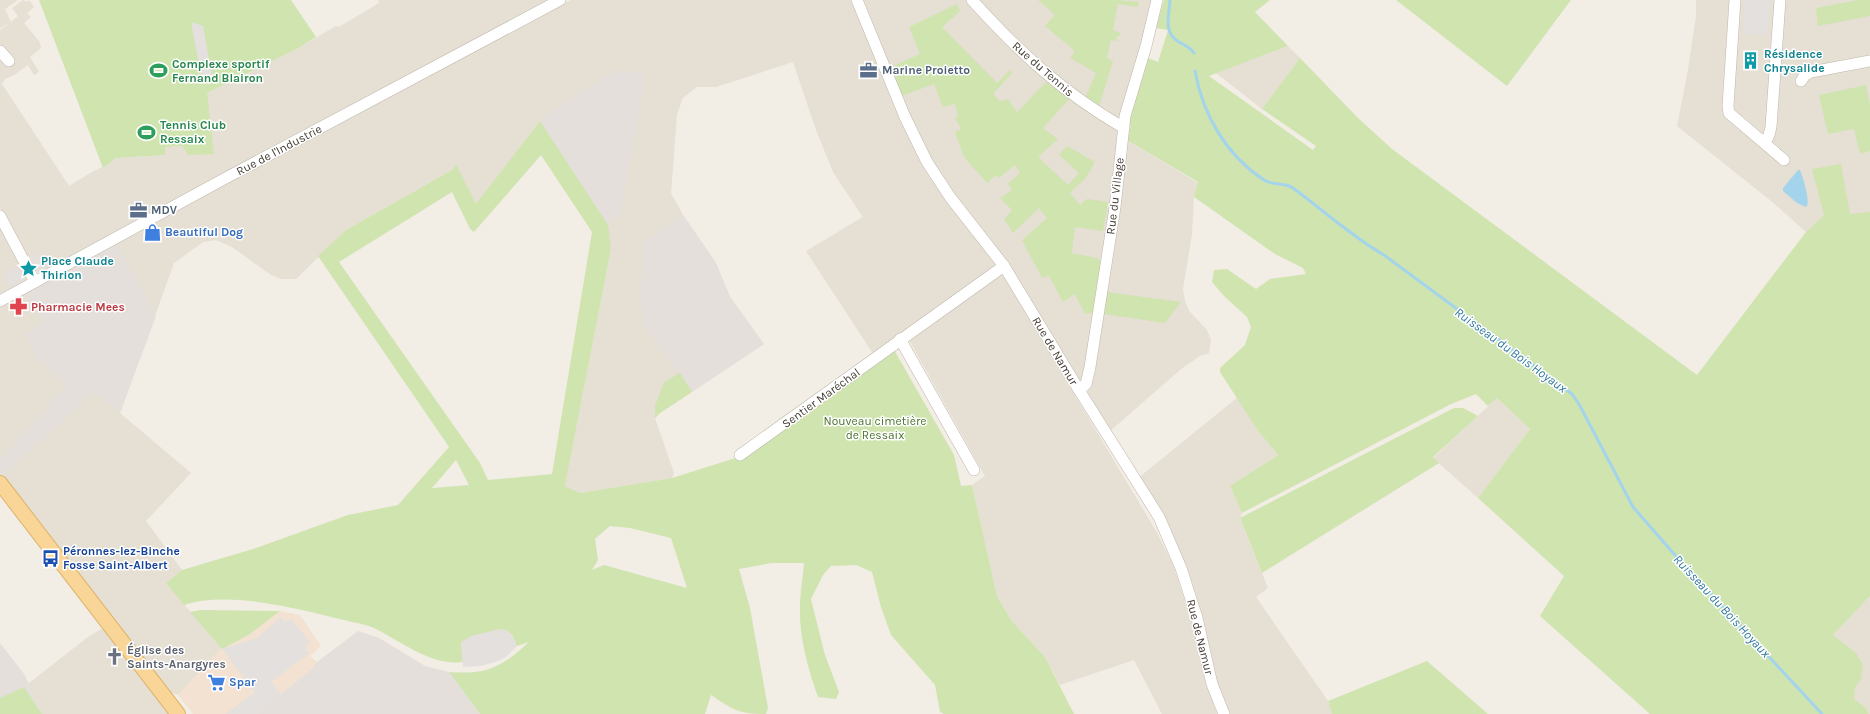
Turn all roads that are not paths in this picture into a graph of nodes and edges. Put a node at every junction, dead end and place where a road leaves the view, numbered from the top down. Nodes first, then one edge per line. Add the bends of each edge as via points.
1 (560, 0) edge
2 (857, 0) edge
3 (972, 0) edge
4 (1157, 0) edge
5 (1735, 0) edge
6 (1780, 0) edge
7 (0, 51) edge
8 (9, 61) dead end
9 (1870, 61) edge
10 (1801, 81) dead end
11 (1123, 132) junction
12 (1765, 143) junction
13 (1784, 160) dead end
14 (0, 216) edge
15 (1004, 266) junction
16 (35, 282) junction
17 (0, 301) edge
18 (900, 339) junction
19 (1079, 390) junction
20 (740, 454) dead end
21 (974, 470) dead end
22 (0, 483) edge
23 (178, 714) edge
24 (1224, 714) edge

1 - 16 street, Rue de l'Industrie
2 - 15 street, Rue de Namur via 905,117 927,162 950,197
3 - 11 street, Rue du Tennis via 1042,71
4 - 11 street, Rue du Village
5 - 12 street via 1728,110 1731,116
6 - 12 street via 1771,127
7 - 8 street
9 - 10 street via 1811,72
11 - 19 street, Rue du Village via 1115,207 1090,367 1086,384
12 - 13 street
14 - 16 street
15 - 18 street, Sentier Maréchal
15 - 19 street, Rue de Namur
16 - 17 street, Rue de l'Industrie
18 - 20 street, Sentier Maréchal
18 - 21 street
19 - 24 street, Rue de Namur via 1168,535 1181,568 1212,684
22 - 23 main road

